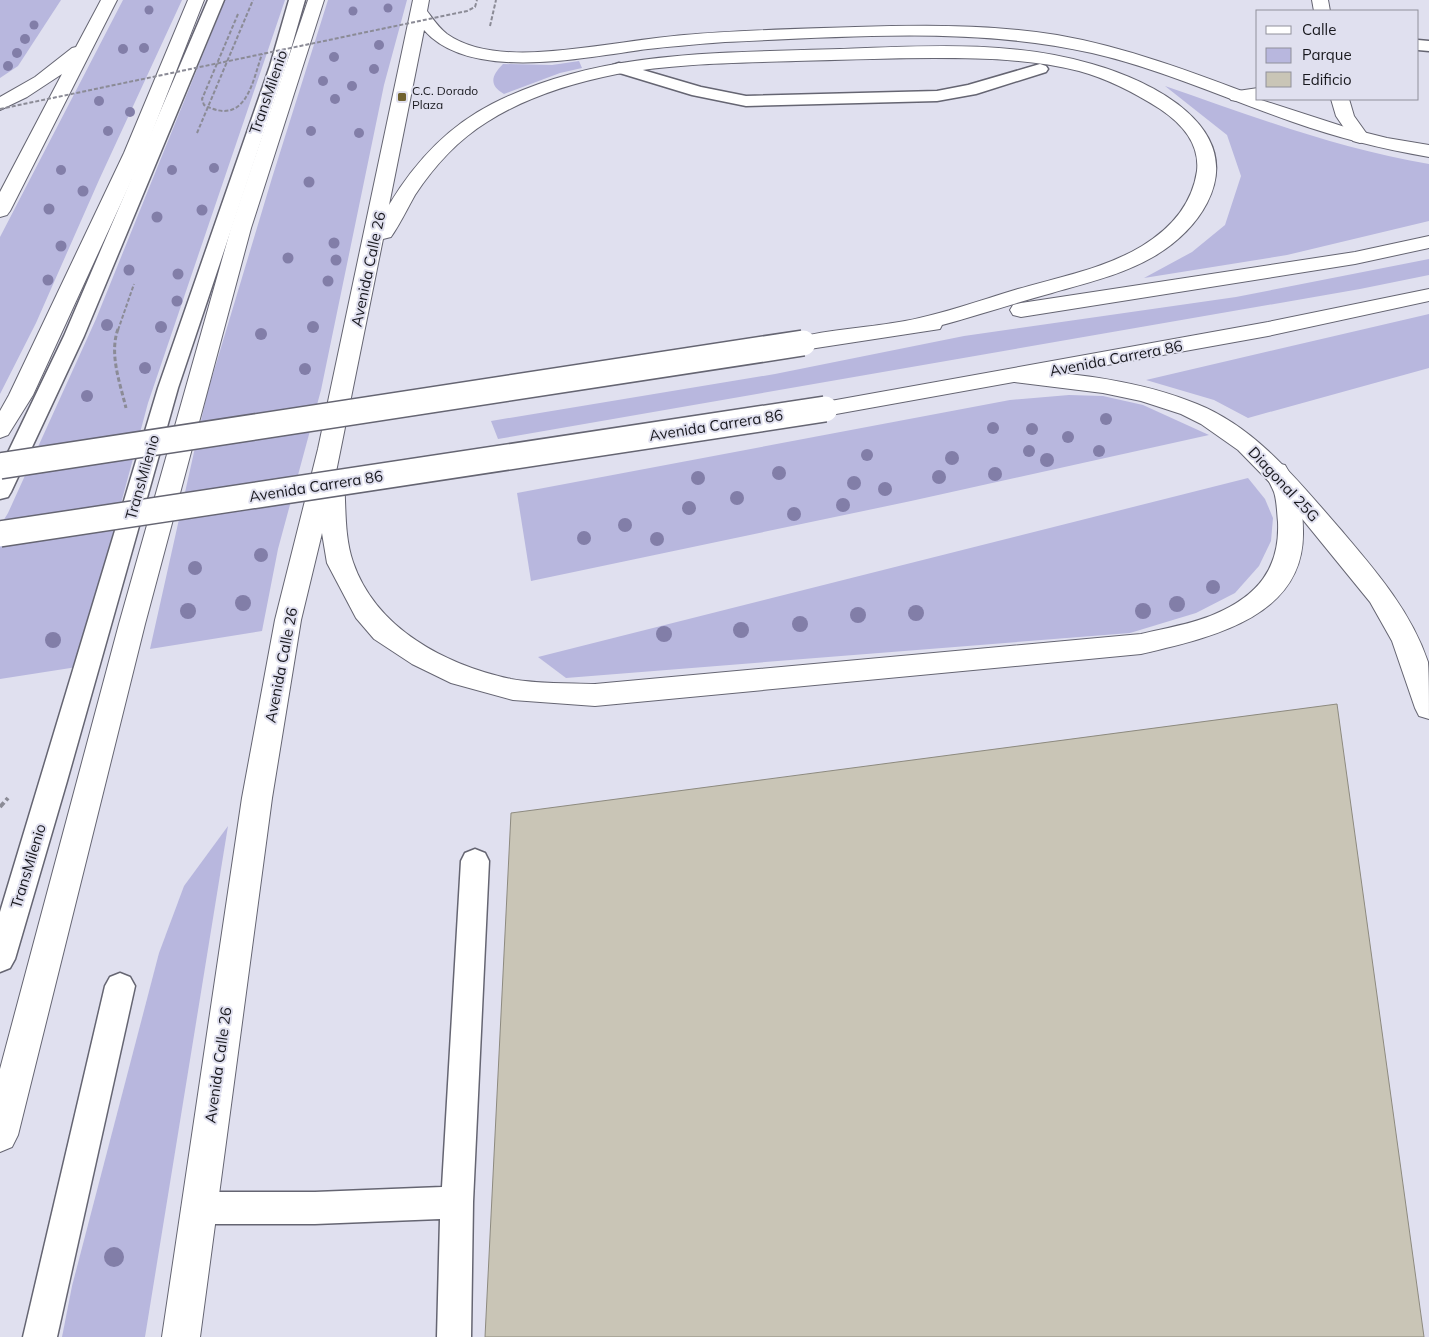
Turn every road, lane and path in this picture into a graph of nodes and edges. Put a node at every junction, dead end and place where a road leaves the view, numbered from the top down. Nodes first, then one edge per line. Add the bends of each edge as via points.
1 (109, 0) edge
2 (196, 0) edge
3 (216, 0) edge
4 (253, 0) edge
5 (297, 0) edge
6 (316, 0) edge
7 (477, 0) edge
8 (419, 5) edge
9 (238, 14) dead end
10 (87, 45) junction
11 (262, 54) junction
12 (619, 68) junction
13 (1040, 69) dead end
14 (1256, 94) edge
15 (1238, 96) junction
16 (1340, 100) edge
17 (0, 104) edge
18 (0, 109) edge
19 (195, 135) dead end
20 (1360, 137) junction
21 (1429, 151) edge
22 (0, 211) edge
23 (1429, 242) edge
24 (370, 261) junction
25 (136, 278) dead end
26 (1429, 295) edge
27 (914, 326) junction
28 (1014, 376) junction
29 (126, 410) dead end
30 (0, 430) edge
31 (330, 448) junction
32 (0, 466) edge
33 (1276, 471) junction
34 (0, 492) edge
35 (0, 534) edge
36 (1429, 708) edge
37 (10, 795) dead end
38 (0, 807) edge
39 (474, 861) dead end
40 (0, 959) edge
41 (120, 986) dead end
42 (0, 1135) edge
43 (457, 1202) junction
44 (198, 1208) junction
45 (40, 1337) edge
46 (180, 1337) edge
47 (454, 1337) edge

1 - 10 main road
2 - 30 main road via 134,153 21,395
3 - 34 lane via 74,336
4 - 19 path
5 - 40 lane, TransMilenio via 278,66 168,388
6 - 42 main road via 236,247 132,624
7 - 11 path, bridge via 475,7 467,12
8 - 15 main road via 436,33 457,46 473,52 522,58 732,37 936,31 1034,36 1129,57
8 - 24 main road, Avenida Calle 26
9 - 11 path, bridge via 202,99 204,106 212,110 226,110 245,102
10 - 17 main road via 54,72
10 - 22 main road
11 - 18 path, bridge
12 - 13 lane via 746,101 937,96 970,90
12 - 24 main road via 526,96 495,110 462,131 416,177
12 - 27 main road via 677,60 990,52 1059,61 1120,78 1152,94 1190,123 1207,152 1201,199 1181,225 1157,246 1112,268
14 - 15 main road
15 - 20 main road
16 - 20 main road via 1345,116
20 - 21 main road
23 - 27 main road via 1356,258
24 - 31 main road, Avenida Calle 26
25 - 29 path via 114,341
26 - 28 main road, Avenida Carrera 86 via 1268,329
27 - 32 main road, bridge
28 - 33 main road, Diagonal 25G via 1081,382 1138,392 1190,409 1244,442
28 - 35 main road, Avenida Carrera 86, bridge via 825,409
31 - 33 main road via 335,540 340,563 365,611 384,632 422,657 460,676 514,690 595,695 1141,644 1195,631 1238,615 1266,593 1281,573 1289,553 1290,529 1286,492
31 - 44 main road, Avenida Calle 26 via 288,620 266,742
33 - 36 main road, Diagonal 25G via 1374,588 1395,620 1409,647
37 - 38 path
39 - 43 lane
41 - 45 lane
43 - 44 lane via 315,1208
43 - 47 lane
44 - 46 main road, Avenida Calle 26

